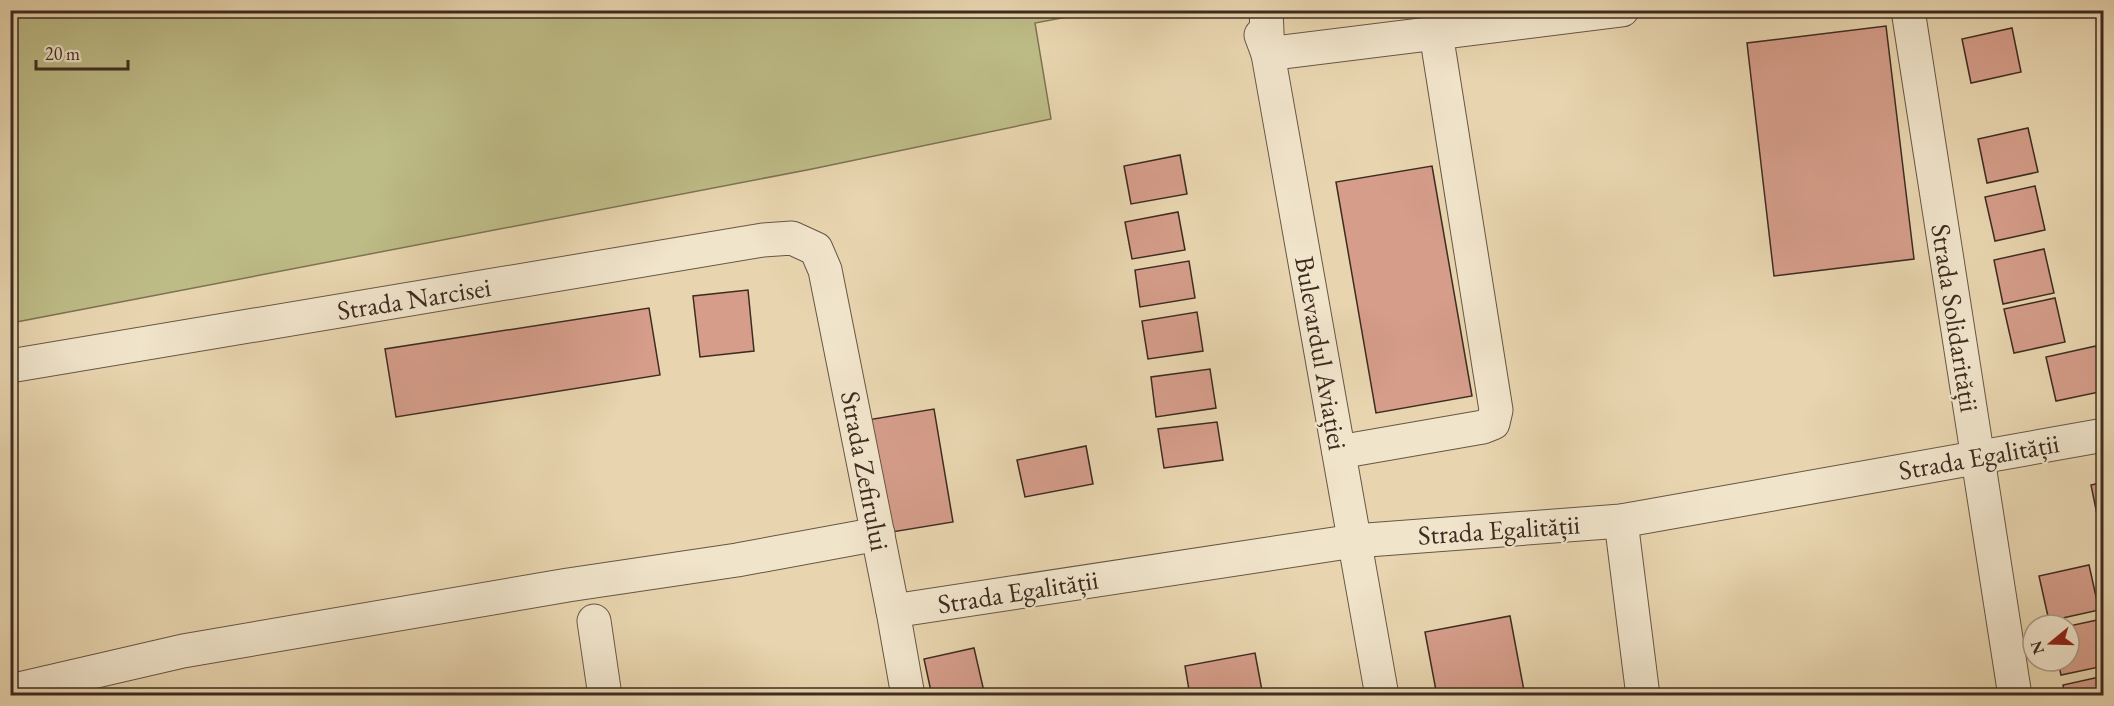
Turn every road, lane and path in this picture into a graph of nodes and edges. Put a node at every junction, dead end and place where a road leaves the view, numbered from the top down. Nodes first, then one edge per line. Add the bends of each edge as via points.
1 (1252, 10) edge
2 (1266, 10) edge
3 (1622, 10) edge
4 (1908, 10) edge
5 (1436, 33) junction
6 (1268, 54) junction
7 (816, 249) joint
8 (10, 366) edge
9 (2103, 435) edge
10 (1338, 452) junction
11 (1977, 457) junction
12 (1621, 521) junction
13 (878, 534) junction
14 (1354, 541) junction
15 (893, 611) junction
16 (594, 621) dead end
17 (10, 691) edge
18 (605, 696) edge
19 (908, 696) edge
20 (1382, 696) edge
21 (1643, 696) edge
22 (2016, 696) edge

1 - 6 street
2 - 6 street, Bulevardul Aviației
3 - 5 street
4 - 11 street, Strada Solidarității
5 - 6 street
5 - 10 street via 1496,410 1493,423 1483,428
6 - 10 street, Bulevardul Aviației
7 - 8 street, Strada Narcisei via 792,238 763,240
7 - 13 street, Strada Zefirului via 825,270
9 - 11 street, Strada Egalității
10 - 14 street, Bulevardul Aviației
11 - 12 street, Strada Egalității
11 - 22 street, Strada Solidarității
12 - 14 street, Strada Egalității
12 - 21 street
13 - 15 street, Strada Zefirului
13 - 17 street via 183,651
14 - 15 street, Strada Egalității
14 - 20 street, Bulevardul Aviației
15 - 19 street, Strada Zefirului
16 - 18 street

